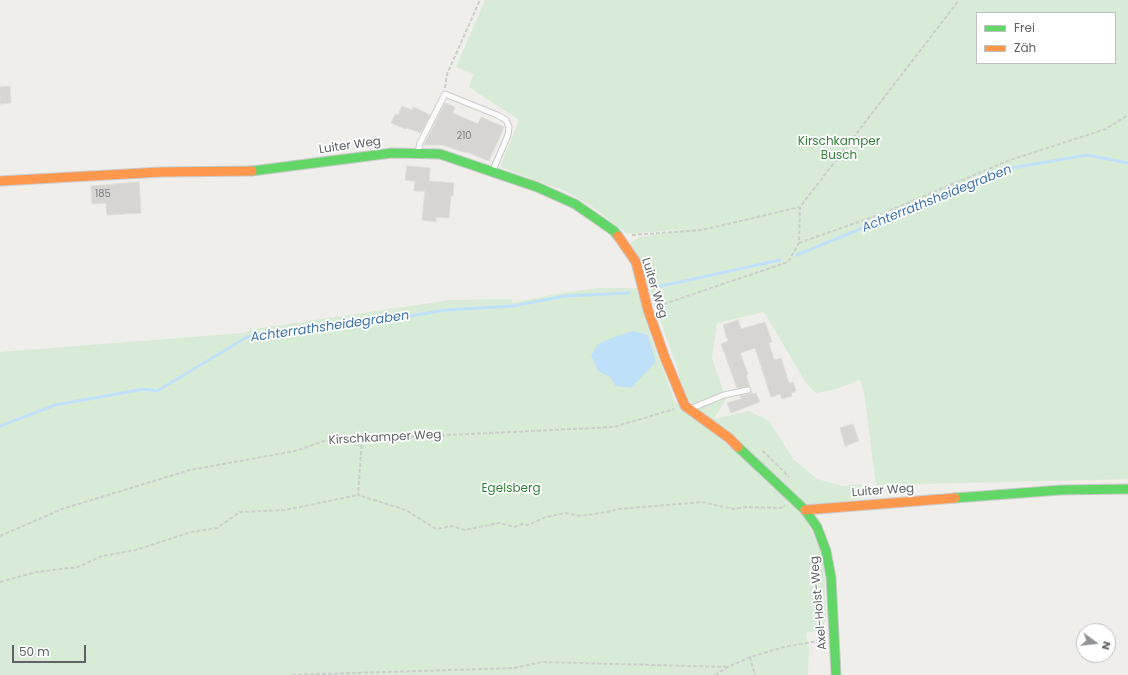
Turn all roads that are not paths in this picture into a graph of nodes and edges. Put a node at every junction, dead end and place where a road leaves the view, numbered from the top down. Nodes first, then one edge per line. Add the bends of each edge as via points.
1 (418, 154) junction
2 (492, 172) junction
3 (0, 181) edge
4 (748, 390) dead end
5 (687, 408) junction
6 (1128, 488) edge
7 (802, 506) junction
8 (836, 675) edge

1 - 2 street, Luiter Weg via 440,154
1 - 2 lane via 420,143 445,94 506,120 509,127 508,135
1 - 3 street, Luiter Weg via 392,153 253,171 161,172
2 - 5 street, Luiter Weg via 575,204 619,237 636,262 648,310
4 - 5 lane
5 - 7 street via 728,438
6 - 7 street, Luiter Weg
7 - 8 street, Axel-Holst-Weg via 817,528 826,551 831,577

